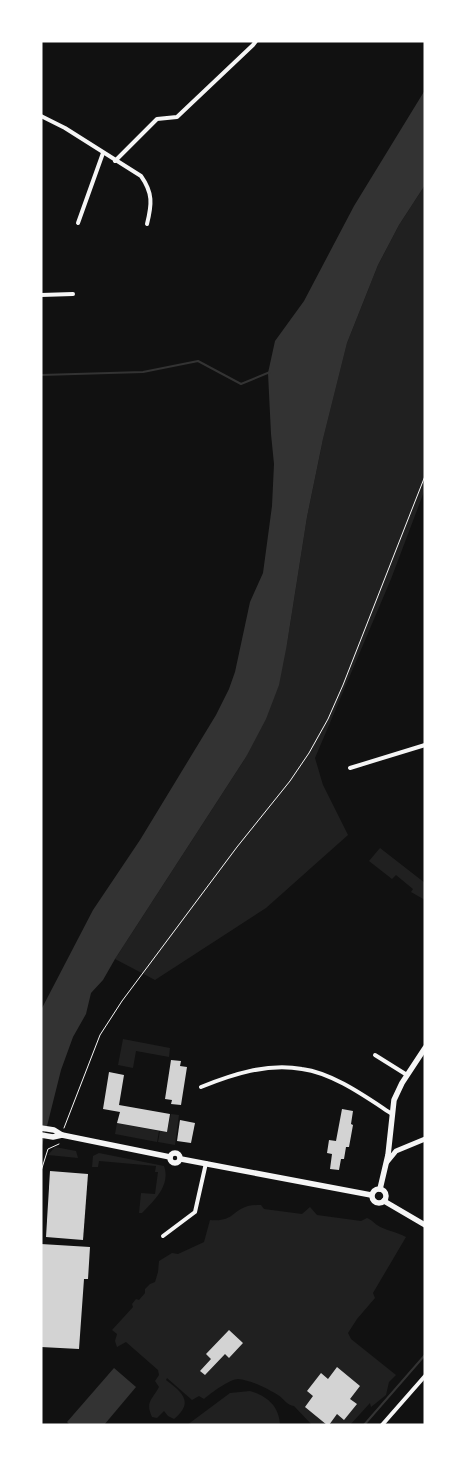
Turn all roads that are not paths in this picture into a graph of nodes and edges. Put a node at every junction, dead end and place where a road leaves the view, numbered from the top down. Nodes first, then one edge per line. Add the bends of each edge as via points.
1 (256, 41) edge
2 (41, 116) edge
3 (103, 153) junction
4 (115, 160) junction
5 (78, 223) dead end
6 (147, 224) dead end
7 (73, 294) dead end
8 (41, 296) edge
9 (425, 745) edge
10 (350, 768) dead end
11 (425, 1048) edge
12 (375, 1055) dead end
13 (407, 1075) junction
14 (201, 1087) dead end
15 (392, 1114) junction
16 (41, 1128) edge
17 (41, 1135) edge
18 (62, 1136) junction
19 (425, 1139) edge
20 (206, 1163) junction
21 (387, 1163) junction
22 (380, 1189) junction
23 (371, 1195) junction
24 (384, 1201) junction
25 (425, 1225) edge
26 (163, 1236) dead end
27 (425, 1376) edge
28 (382, 1425) edge

1 - 4 street via 177,117 157,120
2 - 3 street
3 - 4 street
3 - 5 street
4 - 6 street via 141,176 148,187
7 - 8 street
9 - 10 street
11 - 13 main road
12 - 13 street
13 - 15 main road via 397,1090
14 - 15 street via 256,1070 304,1069 340,1082
15 - 21 main road
16 - 18 main road via 54,1130
17 - 18 main road
18 - 20 main road via 170,1157 174,1163 181,1159
19 - 21 street via 396,1151
20 - 23 main road
20 - 26 street via 195,1212
21 - 22 main road
22 - 23 main road
22 - 24 main road via 386,1194
23 - 24 main road via 376,1203
24 - 25 main road
27 - 28 street

